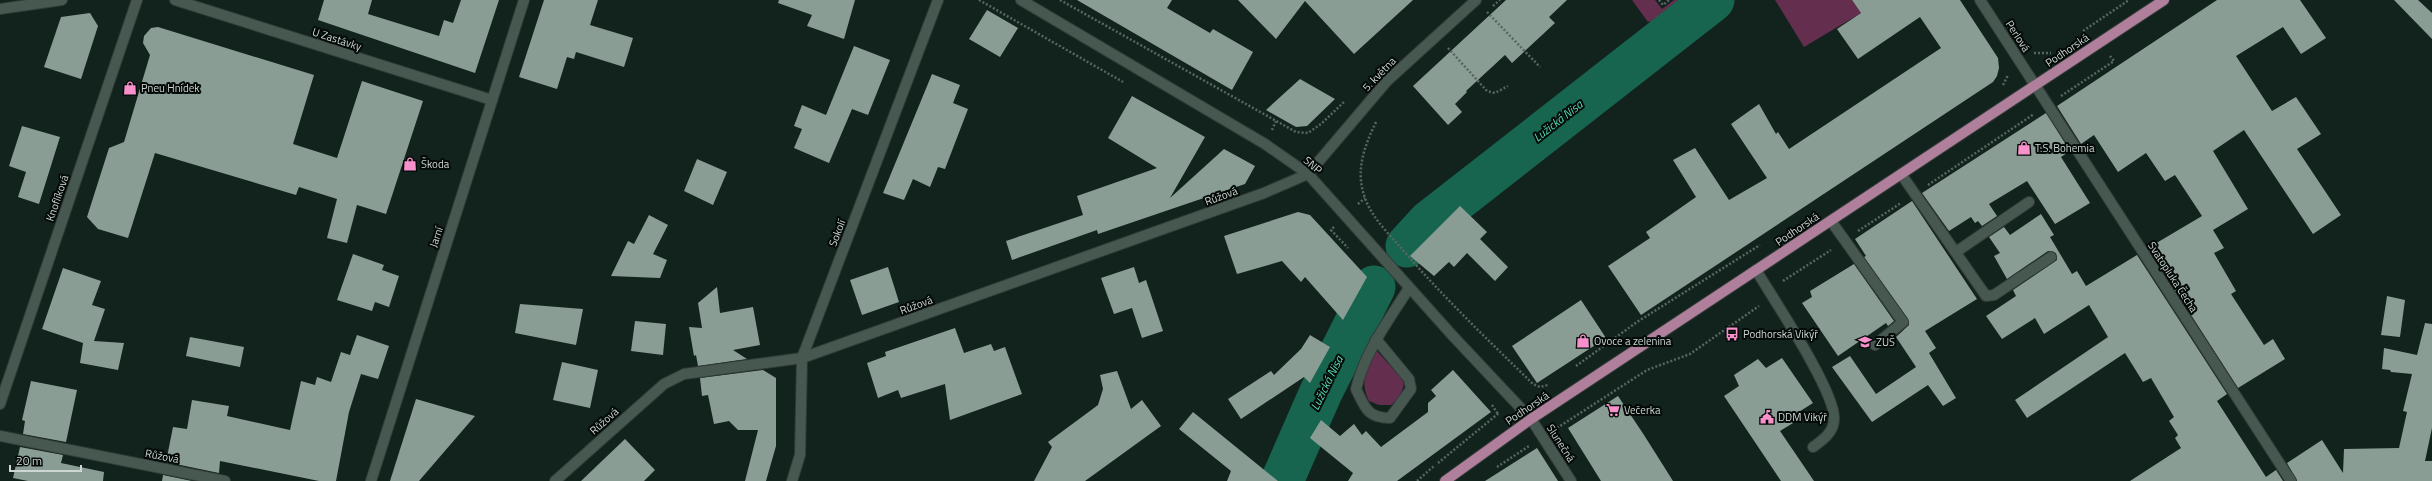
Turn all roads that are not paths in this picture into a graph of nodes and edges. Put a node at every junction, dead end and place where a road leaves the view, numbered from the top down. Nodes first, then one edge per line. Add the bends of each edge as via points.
1 (62, 0) edge
2 (137, 0) edge
3 (175, 0) edge
4 (524, 0) edge
5 (938, 0) edge
6 (1021, 0) edge
7 (1476, 0) edge
8 (1980, 0) edge
9 (2164, 0) edge
10 (0, 9) edge
11 (2035, 85) junction
12 (492, 100) junction
13 (1308, 174) junction
14 (1901, 174) junction
15 (2029, 202) dead end
16 (1831, 221) junction
17 (1956, 252) junction
18 (2050, 257) dead end
19 (1756, 270) junction
20 (1409, 288) junction
21 (1376, 339) junction
22 (1875, 345) dead end
23 (802, 358) junction
24 (0, 404) edge
25 (1531, 419) junction
26 (0, 436) edge
27 (1813, 447) dead end
28 (225, 481) edge
29 (371, 481) edge
30 (555, 481) edge
31 (792, 481) edge
32 (1445, 481) edge
33 (1571, 481) edge
34 (2290, 481) edge

1 - 10 street
2 - 24 street, Knoflíková
3 - 12 street, U Zastávky
4 - 12 street, Jarní
5 - 23 street, Sokolí
6 - 13 street, SNP via 1265,144
7 - 13 street, 5. května via 1387,81
8 - 11 street, Perlová
9 - 11 main road, Podhorská
11 - 14 main road, Podhorská
11 - 34 street, Svatopluka Čecha
12 - 29 street, Jarní
13 - 20 street, SNP
13 - 23 street, Růžová via 1264,193
14 - 16 main road, Podhorská
14 - 17 street
15 - 17 street
16 - 19 main road, Podhorská
16 - 22 street via 1903,322
17 - 18 street via 1986,296 1994,295
19 - 25 main road, Podhorská
19 - 27 street via 1815,370 1834,412 1834,421 1828,436
20 - 21 street
20 - 25 street, SNP
21 - 21 street via 1360,372 1356,389 1368,413 1377,418 1390,418 1411,389 1409,379
23 - 30 street, Růžová via 684,374 664,384
23 - 31 street, Sokolí via 800,455
25 - 32 main road, Podhorská
25 - 33 street, Slunečná
26 - 28 street, Růžová

